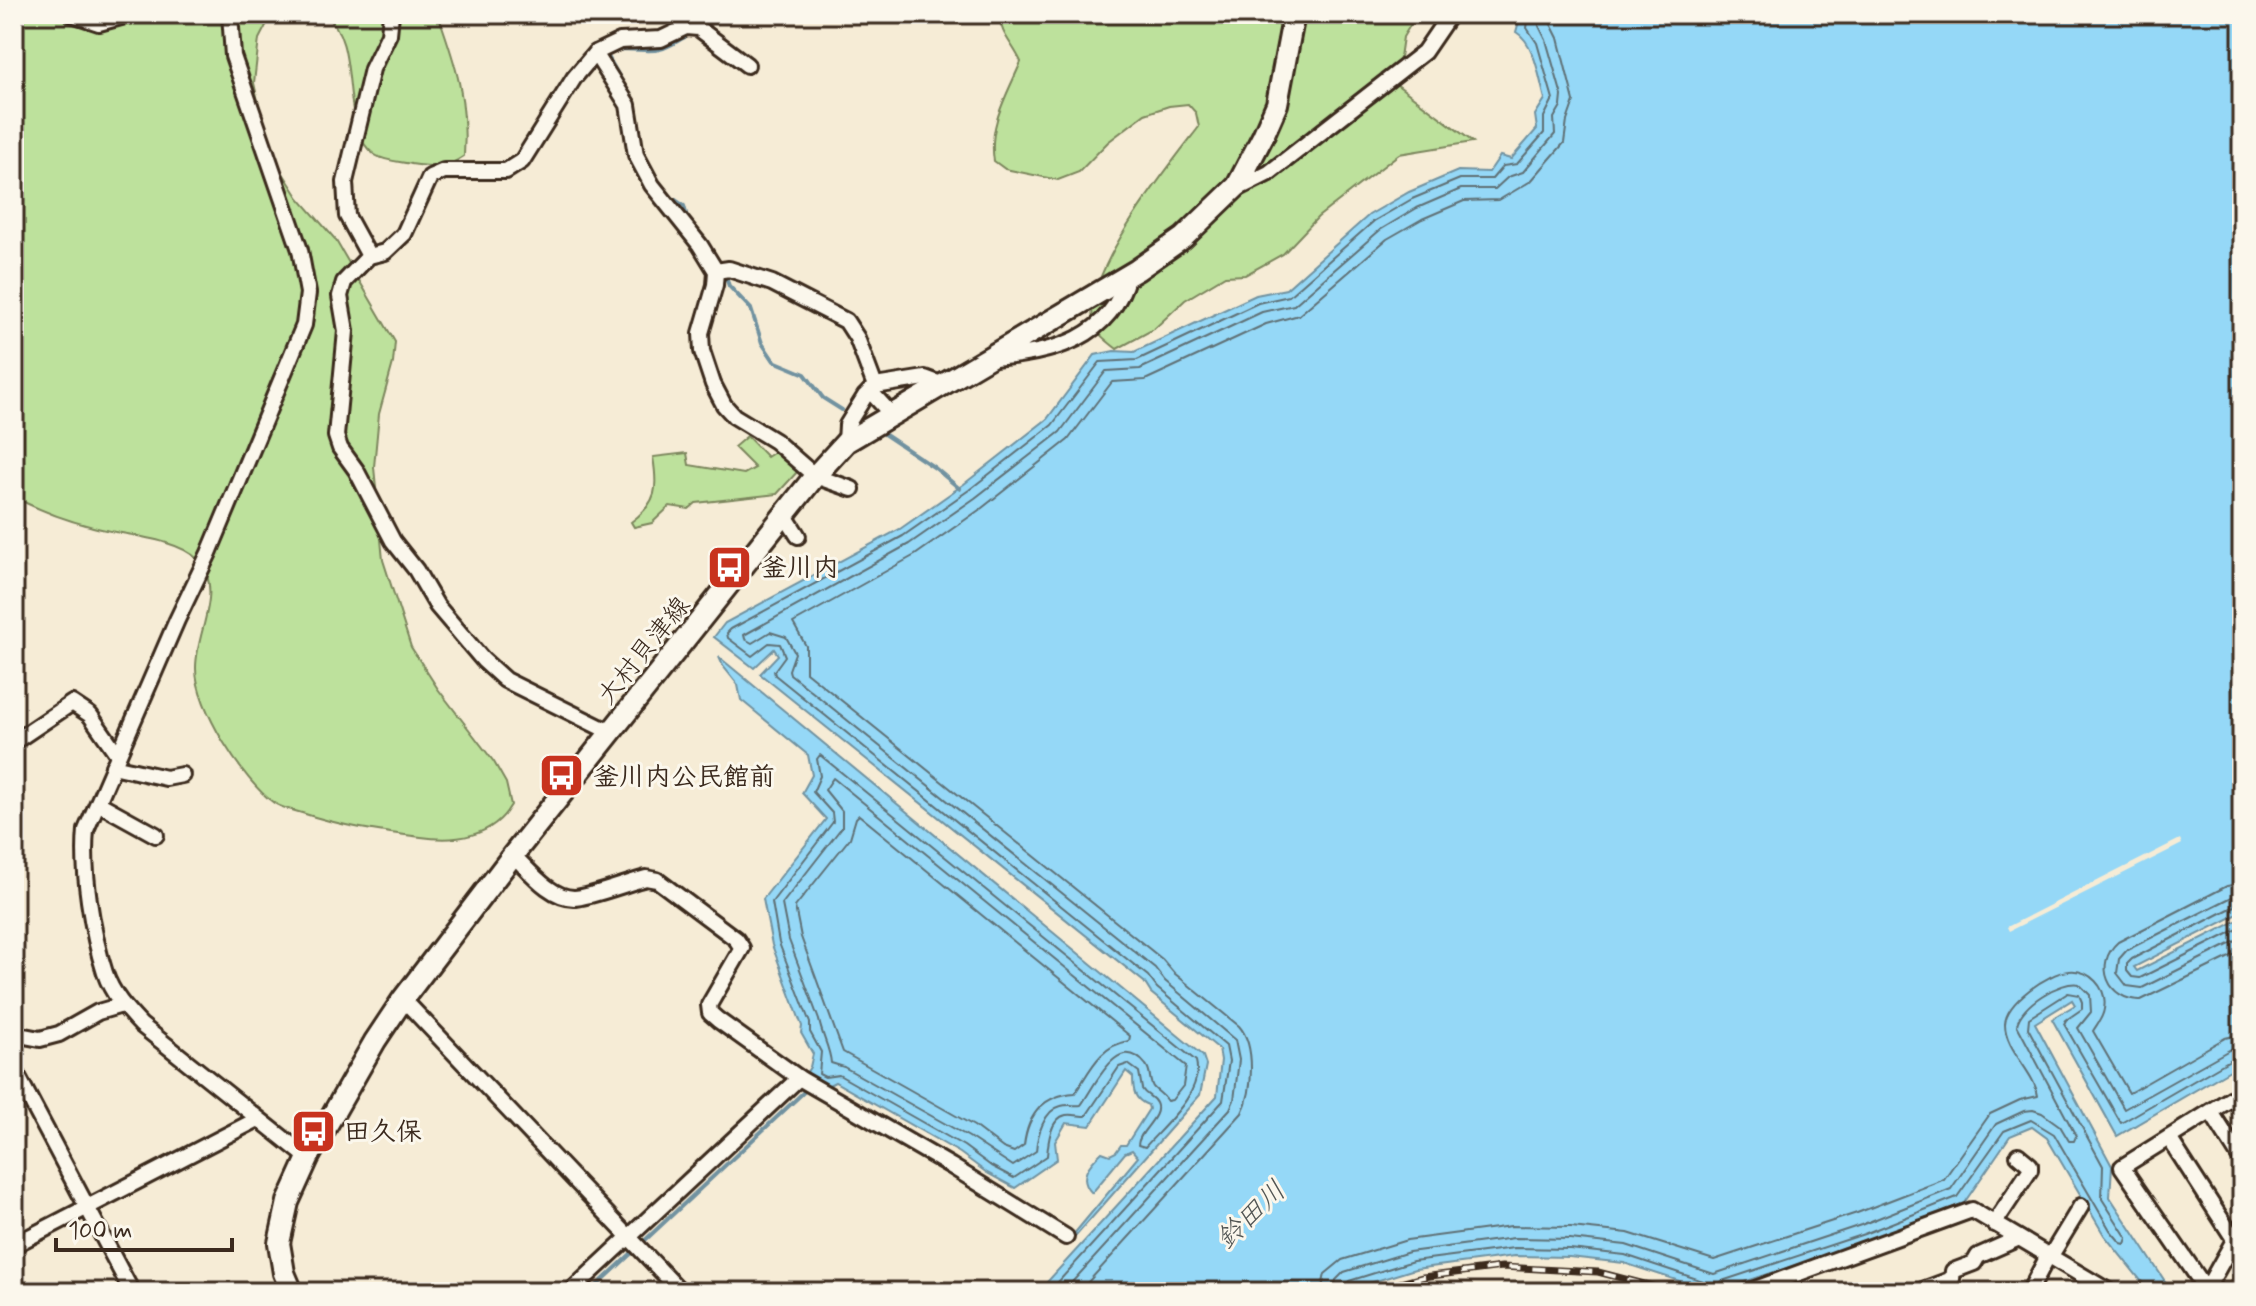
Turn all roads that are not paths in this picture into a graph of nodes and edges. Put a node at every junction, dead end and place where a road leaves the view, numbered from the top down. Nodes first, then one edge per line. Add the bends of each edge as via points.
1 (72, 14) edge
2 (132, 14) edge
3 (230, 14) edge
4 (391, 14) edge
5 (1294, 14) edge
6 (1450, 14) edge
7 (687, 21) edge
8 (595, 53) junction
9 (747, 65) dead end
10 (1230, 193) junction
11 (369, 256) junction
12 (721, 270) junction
13 (1128, 275) junction
14 (985, 359) junction
15 (941, 384) junction
16 (873, 389) junction
17 (891, 414) junction
18 (846, 442) junction
19 (815, 476) junction
20 (852, 489) dead end
21 (784, 514) junction
22 (798, 536) dead end
23 (610, 732) junction
24 (14, 742) edge
25 (116, 761) junction
26 (182, 775) dead end
27 (98, 803) junction
28 (156, 835) dead end
29 (513, 855) junction
30 (403, 999) junction
31 (122, 1005) junction
32 (14, 1034) edge
33 (14, 1069) edge
34 (801, 1078) junction
35 (2242, 1092) edge
36 (2211, 1112) junction
37 (258, 1119) junction
38 (2169, 1138) junction
39 (2018, 1155) dead end
40 (308, 1158) junction
41 (2242, 1161) edge
42 (2081, 1206) dead end
43 (86, 1207) junction
44 (1994, 1224) junction
45 (2239, 1234) edge
46 (1066, 1237) dead end
47 (2019, 1238) junction
48 (631, 1239) junction
49 (14, 1245) edge
50 (2049, 1256) junction
51 (2084, 1285) edge
52 (1954, 1286) edge
53 (2205, 1290) edge
54 (132, 1292) edge
55 (292, 1292) edge
56 (570, 1292) edge
57 (681, 1292) edge
58 (1747, 1292) edge
59 (1917, 1292) edge
60 (2029, 1292) edge
61 (2110, 1292) edge

1 - 2 street via 99,23
3 - 25 street via 233,56 300,250 308,293 304,325
4 - 11 street via 345,182 347,216
5 - 10 main road, 大村貝津線 via 1277,104
6 - 10 street via 1424,52 1269,173
7 - 8 street via 661,39 620,41
7 - 9 street
8 - 11 street via 522,161 506,171 444,171 430,177 404,234 385,252
8 - 12 street via 628,105 636,155 652,185
10 - 13 main road, 大村貝津線 via 1183,238
11 - 23 street via 344,282 340,296 346,331 336,436 340,448 393,541 437,606 483,660 505,680
12 - 16 street via 772,283 846,321
12 - 19 street via 701,333 713,384 734,416 775,441
13 - 14 main road, 大村貝津線
13 - 14 street via 1122,297 1109,315 1084,335 1059,347
14 - 15 main road, 大村貝津線
15 - 16 street via 925,378
15 - 17 main road, 大村貝津線
16 - 17 street
16 - 18 street via 847,425
17 - 18 main road, 大村貝津線
18 - 19 main road, 大村貝津線
19 - 20 street
19 - 21 main road, 大村貝津線
21 - 22 street
21 - 23 main road, 大村貝津線
23 - 29 main road, 大村貝津線
24 - 25 street via 77,703 90,715
25 - 26 street via 166,778
25 - 27 street
27 - 28 street
27 - 31 street via 86,830 85,871 105,974
29 - 30 main road, 大村貝津線
29 - 34 street via 543,884 574,898 646,878 657,880 736,939 742,948 709,1005 710,1013
30 - 40 main road, 大村貝津線
30 - 48 street
31 - 32 street via 59,1034 40,1039
31 - 37 street
33 - 43 street
34 - 46 street
34 - 48 street
35 - 36 street
36 - 38 street
36 - 41 street
37 - 40 street
37 - 43 street
38 - 45 street
38 - 53 street via 2122,1167
39 - 44 street via 2030,1170
40 - 55 main road, 大村貝津線 via 288,1202 279,1243
42 - 50 street
43 - 49 street
43 - 54 street
44 - 47 street
44 - 58 street via 1972,1210
45 - 53 street
47 - 50 street
47 - 52 street via 1953,1271
48 - 56 street
48 - 57 street
50 - 51 street
50 - 60 street
51 - 61 street
52 - 59 street

